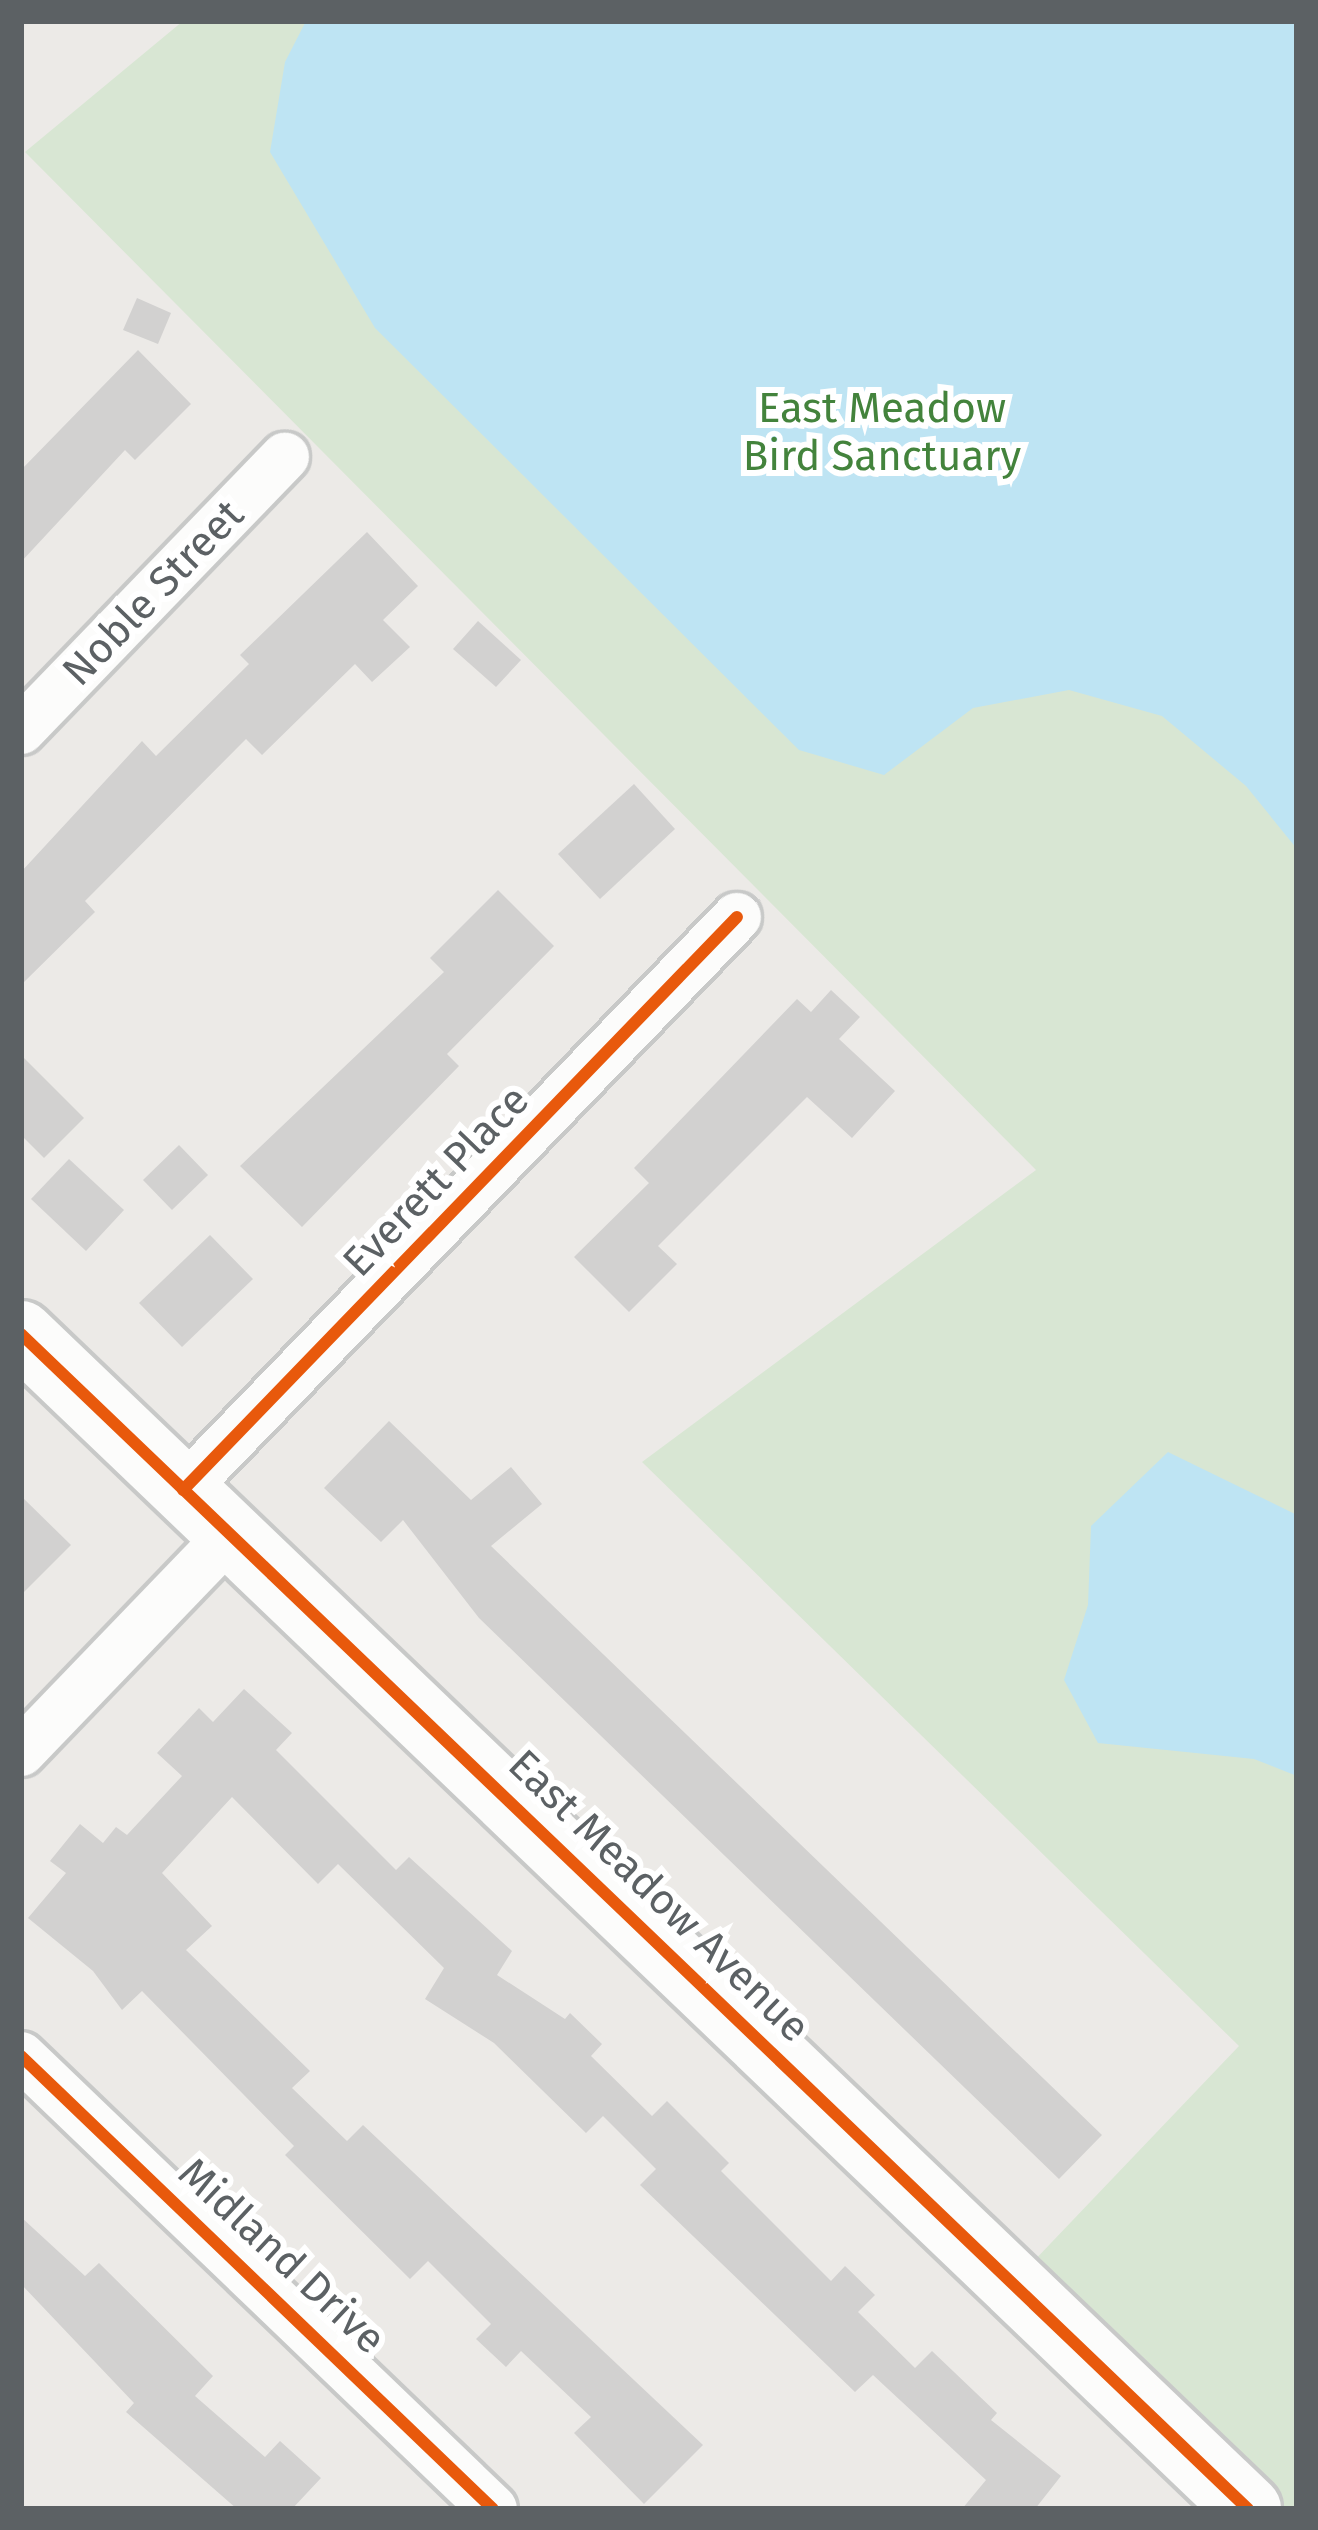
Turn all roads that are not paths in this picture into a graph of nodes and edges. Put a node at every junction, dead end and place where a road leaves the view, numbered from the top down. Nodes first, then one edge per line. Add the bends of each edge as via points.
1 (286, 457) dead end
2 (21, 730) edge
3 (736, 917) dead end
4 (21, 1334) edge
5 (183, 1490) junction
6 (231, 1534) junction
7 (21, 1752) edge
8 (21, 2056) edge
9 (464, 2500) edge
10 (1248, 2509) edge

1 - 2 street, Noble Street
3 - 5 street, Everett Place
4 - 5 street, East Meadow Avenue
5 - 6 street, East Meadow Avenue
6 - 7 street
6 - 10 street, East Meadow Avenue
8 - 9 street, Midland Drive via 381,2394

